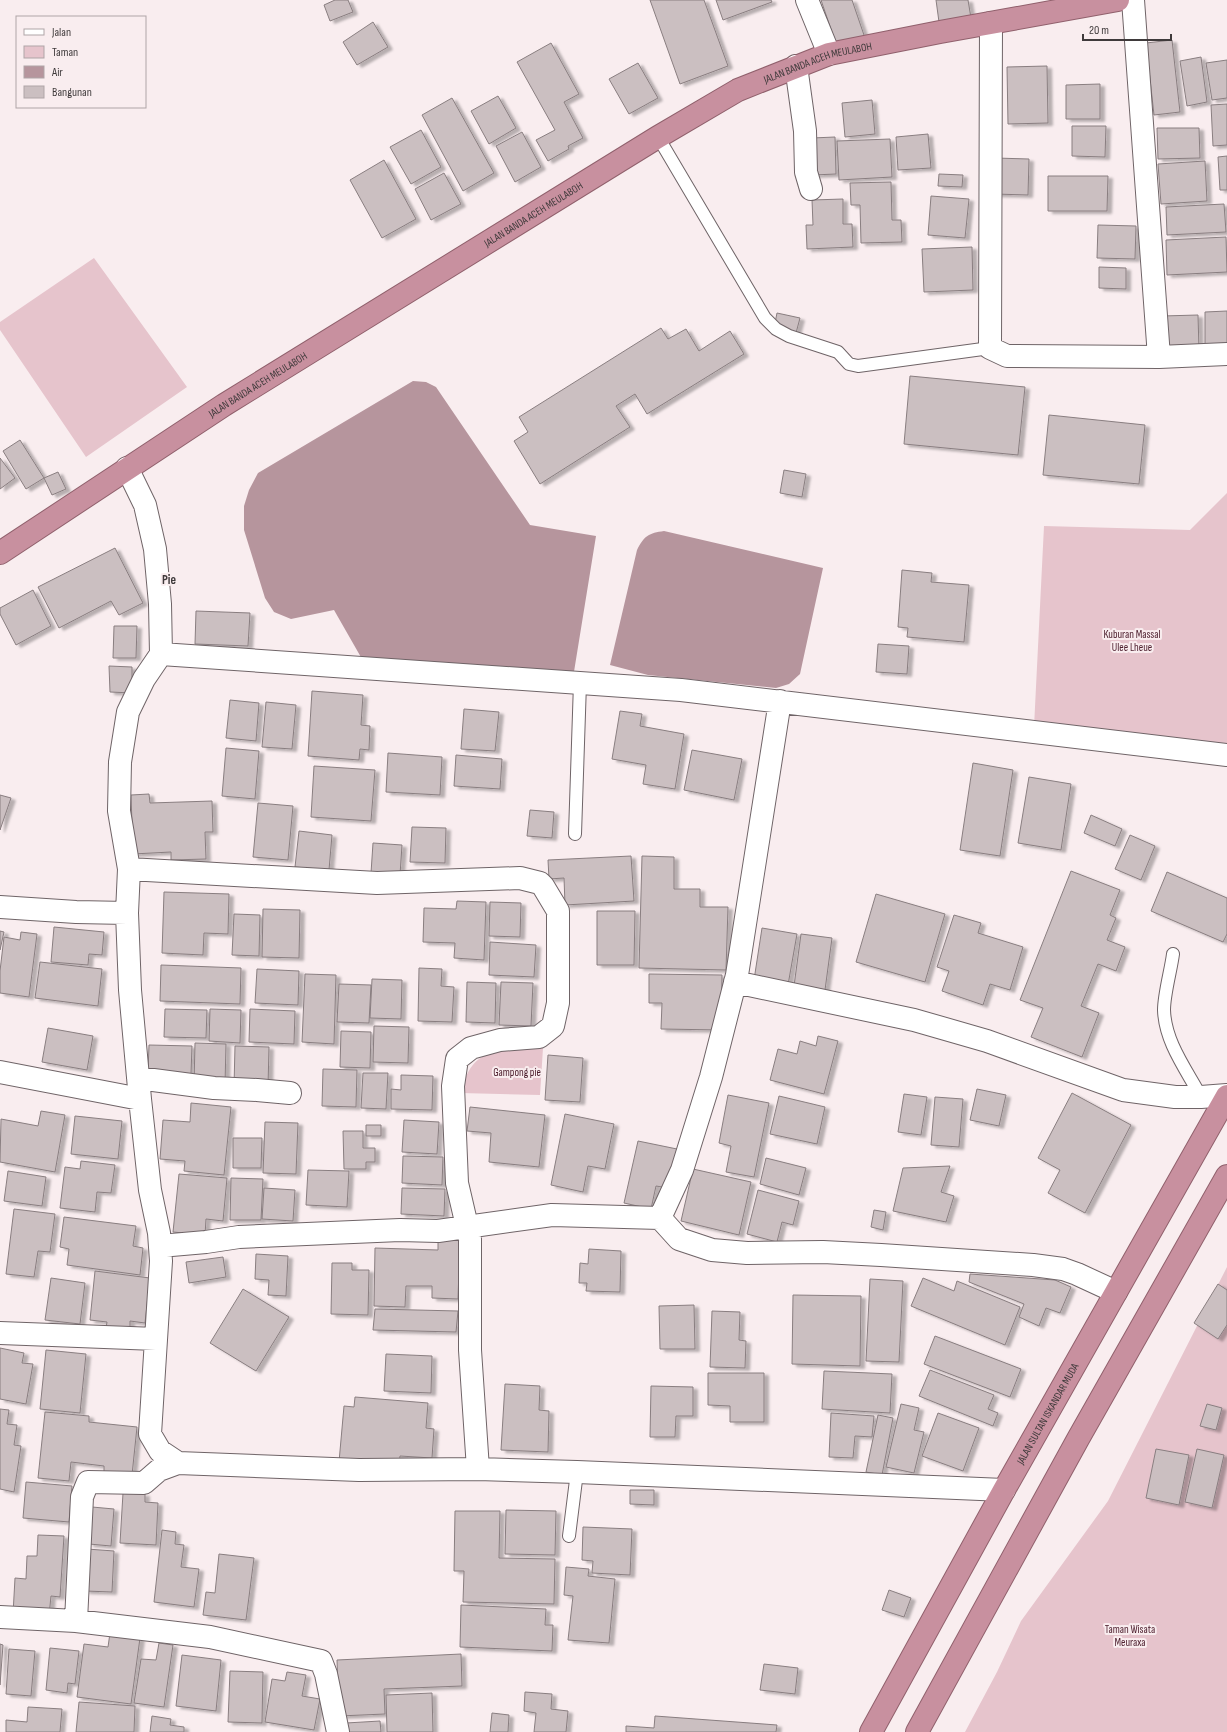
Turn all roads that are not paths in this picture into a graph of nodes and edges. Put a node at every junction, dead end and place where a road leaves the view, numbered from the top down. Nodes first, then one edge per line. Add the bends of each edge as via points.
1 (807, 0) edge
2 (1118, 0) edge
3 (1133, 0) edge
4 (991, 23) junction
5 (829, 54) junction
6 (796, 66) junction
7 (658, 137) junction
8 (811, 189) dead end
9 (990, 348) junction
10 (1227, 354) edge
11 (1159, 357) junction
12 (127, 468) junction
13 (0, 553) edge
14 (161, 654) junction
15 (580, 683) junction
16 (780, 702) junction
17 (1227, 755) edge
18 (575, 834) dead end
19 (129, 869) junction
20 (0, 907) edge
21 (127, 913) junction
22 (1174, 954) dead end
23 (735, 982) junction
24 (0, 1072) edge
25 (138, 1078) junction
26 (290, 1093) dead end
27 (1227, 1096) edge
28 (1201, 1098) junction
29 (140, 1099) junction
30 (1227, 1176) edge
31 (660, 1218) junction
32 (467, 1226) junction
33 (160, 1246) junction
34 (1116, 1292) junction
35 (0, 1333) edge
36 (156, 1338) junction
37 (178, 1463) junction
38 (478, 1469) junction
39 (577, 1472) junction
40 (1004, 1490) junction
41 (569, 1536) dead end
42 (0, 1617) edge
43 (76, 1621) junction
44 (338, 1732) edge
45 (871, 1732) edge
46 (917, 1732) edge

1 - 5 street
2 - 4 highway, JALAN BANDA ACEH MEULABOH
3 - 11 street
4 - 5 highway, JALAN BANDA ACEH MEULABOH
4 - 9 street
5 - 6 highway, JALAN BANDA ACEH MEULABOH
6 - 7 highway, JALAN BANDA ACEH MEULABOH via 738,90
6 - 8 street via 806,172
7 - 9 lane via 765,318 776,329 789,336 838,352 849,364 858,366
7 - 12 highway, JALAN BANDA ACEH MEULABOH via 224,405
9 - 11 street via 1007,356
10 - 11 street
12 - 13 highway, JALAN BANDA ACEH MEULABOH
12 - 14 street via 145,505 155,550
14 - 15 street
14 - 19 street via 144,679 128,712 120,762 119,811
15 - 16 street via 681,690
15 - 18 lane
16 - 17 street
16 - 23 street
19 - 21 street
19 - 32 street via 377,883 520,878 543,886 558,911 558,996 553,1026 539,1037 500,1040 471,1048 457,1059 453,1086 457,1183
20 - 21 street
21 - 25 street via 130,990
22 - 28 lane via 1164,1008 1167,1030 1173,1048
23 - 28 street via 914,1020 987,1042 1123,1090
23 - 31 street via 711,1077 682,1170
24 - 29 street
25 - 26 street via 214,1088
25 - 29 street
27 - 28 street
27 - 34 highway, JALAN SULTAN ISKANDAR MUDA
29 - 33 street via 150,1190
30 - 46 highway via 1074,1446
31 - 32 street via 552,1215
31 - 34 street via 679,1239 712,1250 747,1253 823,1252 1033,1265 1063,1269
32 - 33 street via 438,1231 400,1230 239,1237
32 - 38 street via 471,1258 470,1350
33 - 36 street
34 - 40 highway, JALAN SULTAN ISKANDAR MUDA
35 - 36 street
36 - 37 street via 150,1434 160,1451
37 - 38 street via 359,1470
37 - 43 street via 159,1470 144,1483 88,1482 82,1497
38 - 39 street
39 - 40 street
39 - 41 lane
40 - 45 highway, JALAN SULTAN ISKANDAR MUDA
42 - 43 street
43 - 44 street via 210,1637 321,1661

